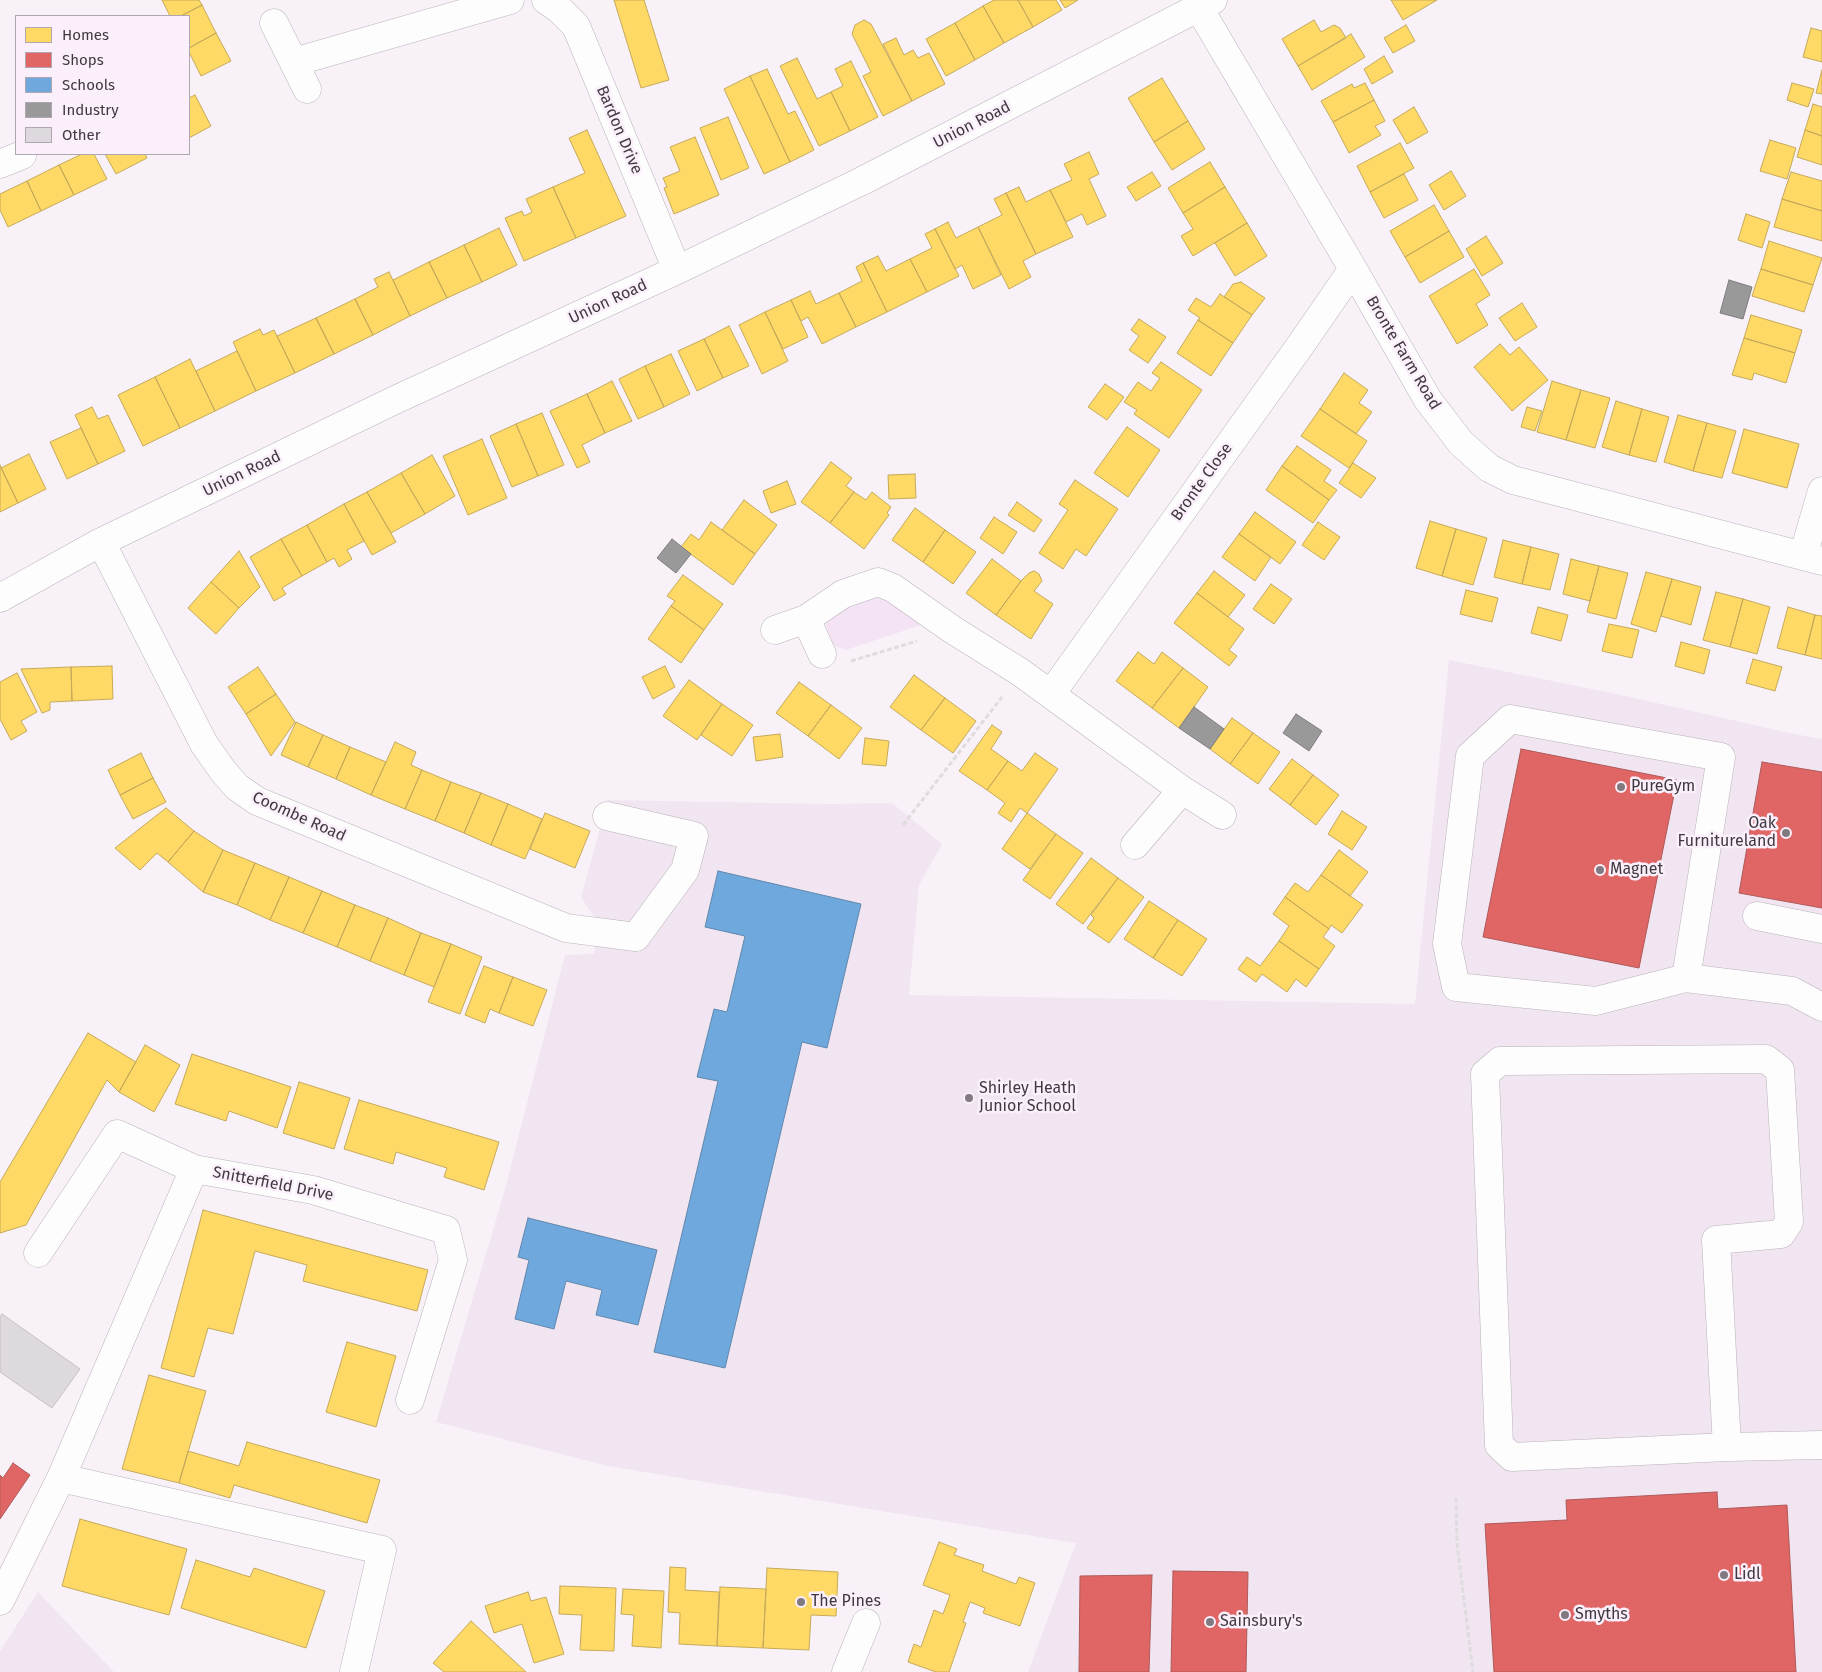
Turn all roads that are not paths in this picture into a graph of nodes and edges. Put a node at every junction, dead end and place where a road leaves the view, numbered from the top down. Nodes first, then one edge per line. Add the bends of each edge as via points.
1 (510, 0) edge
2 (546, 0) edge
3 (1206, 4) edge
4 (274, 22) dead end
5 (294, 62) junction
6 (307, 89) dead end
7 (1353, 269) junction
8 (678, 270) junction
9 (1822, 492) edge
10 (101, 542) junction
11 (1813, 559) edge
12 (0, 598) edge
13 (806, 618) junction
14 (775, 630) dead end
15 (822, 654) road end
16 (1050, 694) junction
17 (1182, 790) junction
18 (1222, 815) dead end
19 (607, 816) dead end
20 (1135, 845) dead end
21 (1757, 916) dead end
22 (1822, 929) edge
23 (1686, 978) junction
24 (1822, 1007) edge
25 (194, 1169) junction
26 (38, 1253) dead end
27 (410, 1400) dead end
28 (1822, 1445) edge
29 (1727, 1447) junction
30 (61, 1478) junction
31 (0, 1600) edge
32 (866, 1623) dead end
33 (354, 1672) edge
34 (846, 1672) edge

1 - 5 street
2 - 8 street, Bardon Drive via 576,26
3 - 7 street, Bronte Farm Road
3 - 8 street, Union Road via 860,182
4 - 5 street
5 - 6 street
7 - 11 street, Bronte Farm Road via 1428,400 1462,444 1489,468 1513,480
7 - 16 street, Bronte Close
8 - 10 street, Union Road via 395,400
9 - 11 street
10 - 12 street, Union Road
10 - 19 street, Coombe Road via 204,744 237,787 257,801 566,928 636,937 685,870 694,836
13 - 14 street
13 - 15 street
13 - 16 street via 843,594 878,582 893,588
16 - 17 street
17 - 18 street
17 - 20 street
21 - 22 street
23 - 23 street via 1596,1000 1456,987 1447,944 1470,756 1510,719 1721,757
23 - 24 street via 1792,992
25 - 26 street via 117,1134
25 - 27 street, Snitterfield Drive via 313,1190 446,1230 453,1260
25 - 30 street, Snitterfield Drive
28 - 29 street
29 - 29 street via 1512,1457 1499,1445 1485,1074 1500,1061 1766,1059 1780,1070 1789,1222 1781,1234 1716,1240
30 - 31 street, Snitterfield Drive
30 - 33 street via 382,1550
32 - 34 street

